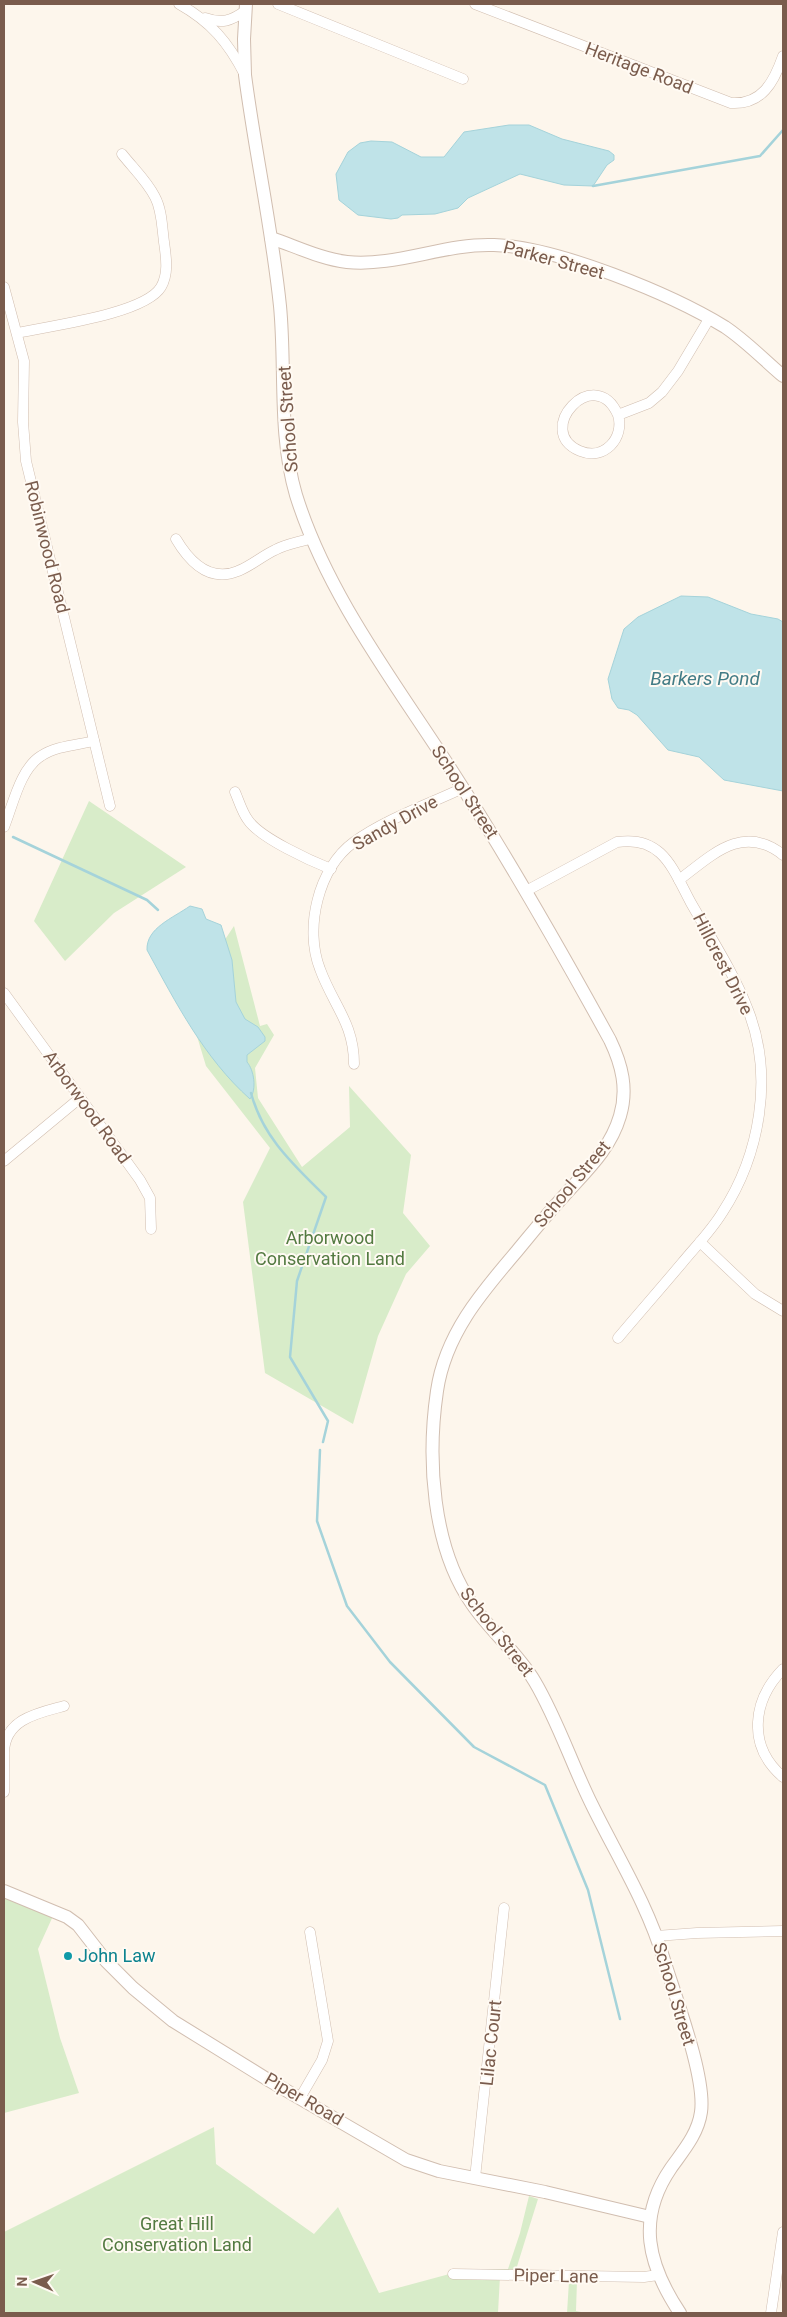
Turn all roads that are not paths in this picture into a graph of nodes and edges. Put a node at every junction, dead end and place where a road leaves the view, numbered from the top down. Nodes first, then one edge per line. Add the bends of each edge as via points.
1 (179, 4) edge
2 (278, 4) edge
3 (475, 4) edge
4 (246, 7) edge
5 (202, 17) junction
6 (783, 56) edge
7 (245, 75) junction
8 (463, 78) dead end
9 (122, 154) dead end
10 (271, 238) junction
11 (4, 287) edge
12 (709, 318) junction
13 (18, 333) junction
14 (783, 376) edge
15 (618, 415) junction
16 (312, 538) junction
17 (176, 539) dead end
18 (94, 741) junction
19 (462, 788) junction
20 (235, 792) dead end
21 (110, 806) dead end
22 (4, 827) edge
23 (783, 855) edge
24 (331, 869) junction
25 (679, 880) junction
26 (526, 891) junction
27 (4, 993) edge
28 (354, 1064) dead end
29 (80, 1098) junction
30 (4, 1161) edge
31 (151, 1229) dead end
32 (700, 1242) junction
33 (783, 1311) edge
34 (618, 1338) dead end
35 (783, 1669) edge
36 (64, 1706) dead end
37 (783, 1777) edge
38 (4, 1792) edge
39 (4, 1891) edge
40 (504, 1908) dead end
41 (783, 1931) edge
42 (310, 1932) dead end
43 (656, 1936) junction
44 (300, 2098) junction
45 (475, 2178) junction
46 (650, 2217) junction
47 (783, 2232) edge
48 (453, 2274) dead end
49 (658, 2275) junction
50 (680, 2313) edge
51 (771, 2313) edge

1 - 5 street
2 - 8 street
3 - 6 street, Heritage Road via 731,103 744,102 762,94 775,78
4 - 5 street via 226,22
4 - 7 street, School Street
5 - 7 street via 231,49
7 - 10 street, School Street
9 - 13 street via 147,185 159,208 166,257 166,275 160,288 151,297 122,311
10 - 12 street, Parker Street via 347,262 400,258 476,245 524,249 596,270
10 - 16 street, School Street via 282,324 287,448 296,493
11 - 13 street, Robinwood Road
12 - 14 street, Parker Street via 737,336
12 - 15 street via 662,392 649,403
13 - 18 street, Robinwood Road via 24,362 26,461
15 - 15 street via 607,401 594,396 585,397 576,400 567,410 564,433 578,450 591,454 600,452 617,438
16 - 17 street via 277,548 228,574 205,571 196,566 186,557
16 - 19 street, School Street via 329,575 386,670
18 - 21 street, Robinwood Road
18 - 22 street via 47,752 35,760 22,779
19 - 24 street, Sandy Drive via 353,842
19 - 26 street, School Street
20 - 24 street via 247,819 255,828 314,863
23 - 25 street via 757,841 737,842 713,854
24 - 28 street, Sandy Drive via 319,894 314,915 315,958 348,1025 354,1045
25 - 26 street, Hillcrest Drive via 655,847 630,840 610,845
25 - 32 street, Hillcrest Drive via 748,1010 756,1038 761,1078 757,1128 747,1163 732,1197
26 - 43 street, School Street via 617,1055 623,1079 622,1106 619,1120 602,1154 495,1276 450,1342 439,1377 434,1419 434,1467 440,1534 455,1577 469,1600 538,1688
27 - 29 street, Arborwood Road
29 - 30 street
29 - 31 street, Arborwood Road via 145,1188 151,1208
32 - 33 street via 764,1302
32 - 34 street, Hillcrest Drive
35 - 37 street via 760,1704 759,1727 761,1748
36 - 38 street via 23,1718 14,1727 4,1750
39 - 44 street, Piper Road via 71,1919 112,1967 157,2009
40 - 45 street, Lilac Court
41 - 43 street
42 - 44 street via 328,2041 319,2066
43 - 46 street, School Street via 697,2071 702,2104 694,2134 663,2182
44 - 45 street, Piper Road via 410,2162
45 - 46 street, Piper Road
46 - 49 street, School Street via 650,2243
47 - 51 street
48 - 49 street, Piper Lane
49 - 50 street, School Street

